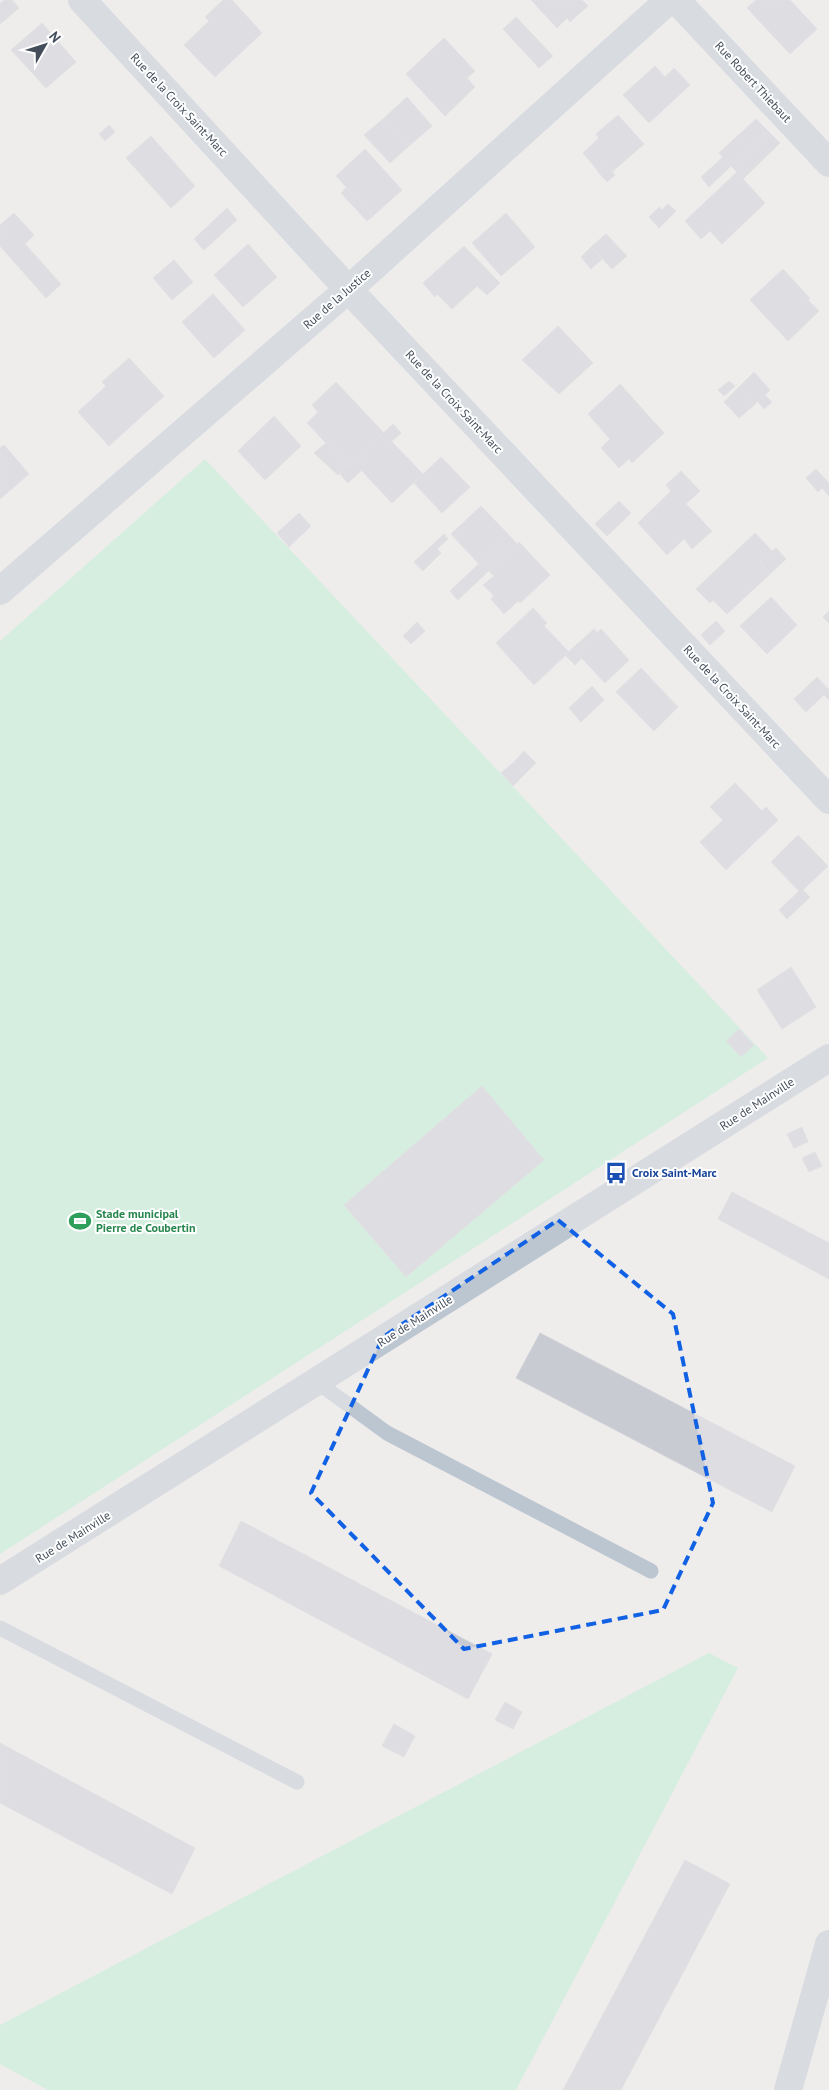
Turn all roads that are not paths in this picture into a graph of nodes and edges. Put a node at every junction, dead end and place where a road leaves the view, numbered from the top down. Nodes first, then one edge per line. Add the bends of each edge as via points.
1 (82, 0) edge
2 (669, 0) edge
3 (676, 0) edge
4 (829, 163) edge
5 (348, 289) junction
6 (0, 591) edge
7 (829, 800) edge
8 (829, 1058) edge
9 (318, 1382) junction
10 (650, 1571) dead end
11 (0, 1581) edge
12 (0, 1628) edge
13 (297, 1782) dead end
14 (829, 1944) edge
15 (788, 2090) edge

1 - 5 street, Rue de la Croix Saint-Marc
2 - 5 street, Rue de la Justice
3 - 4 street, Rue Robert Thiebaut
5 - 6 street, Rue de la Justice
5 - 7 street, Rue de la Croix Saint-Marc
8 - 9 street, Rue de Mainville
9 - 10 lane via 387,1433
9 - 11 street, Rue de Mainville
12 - 13 lane
14 - 15 street

